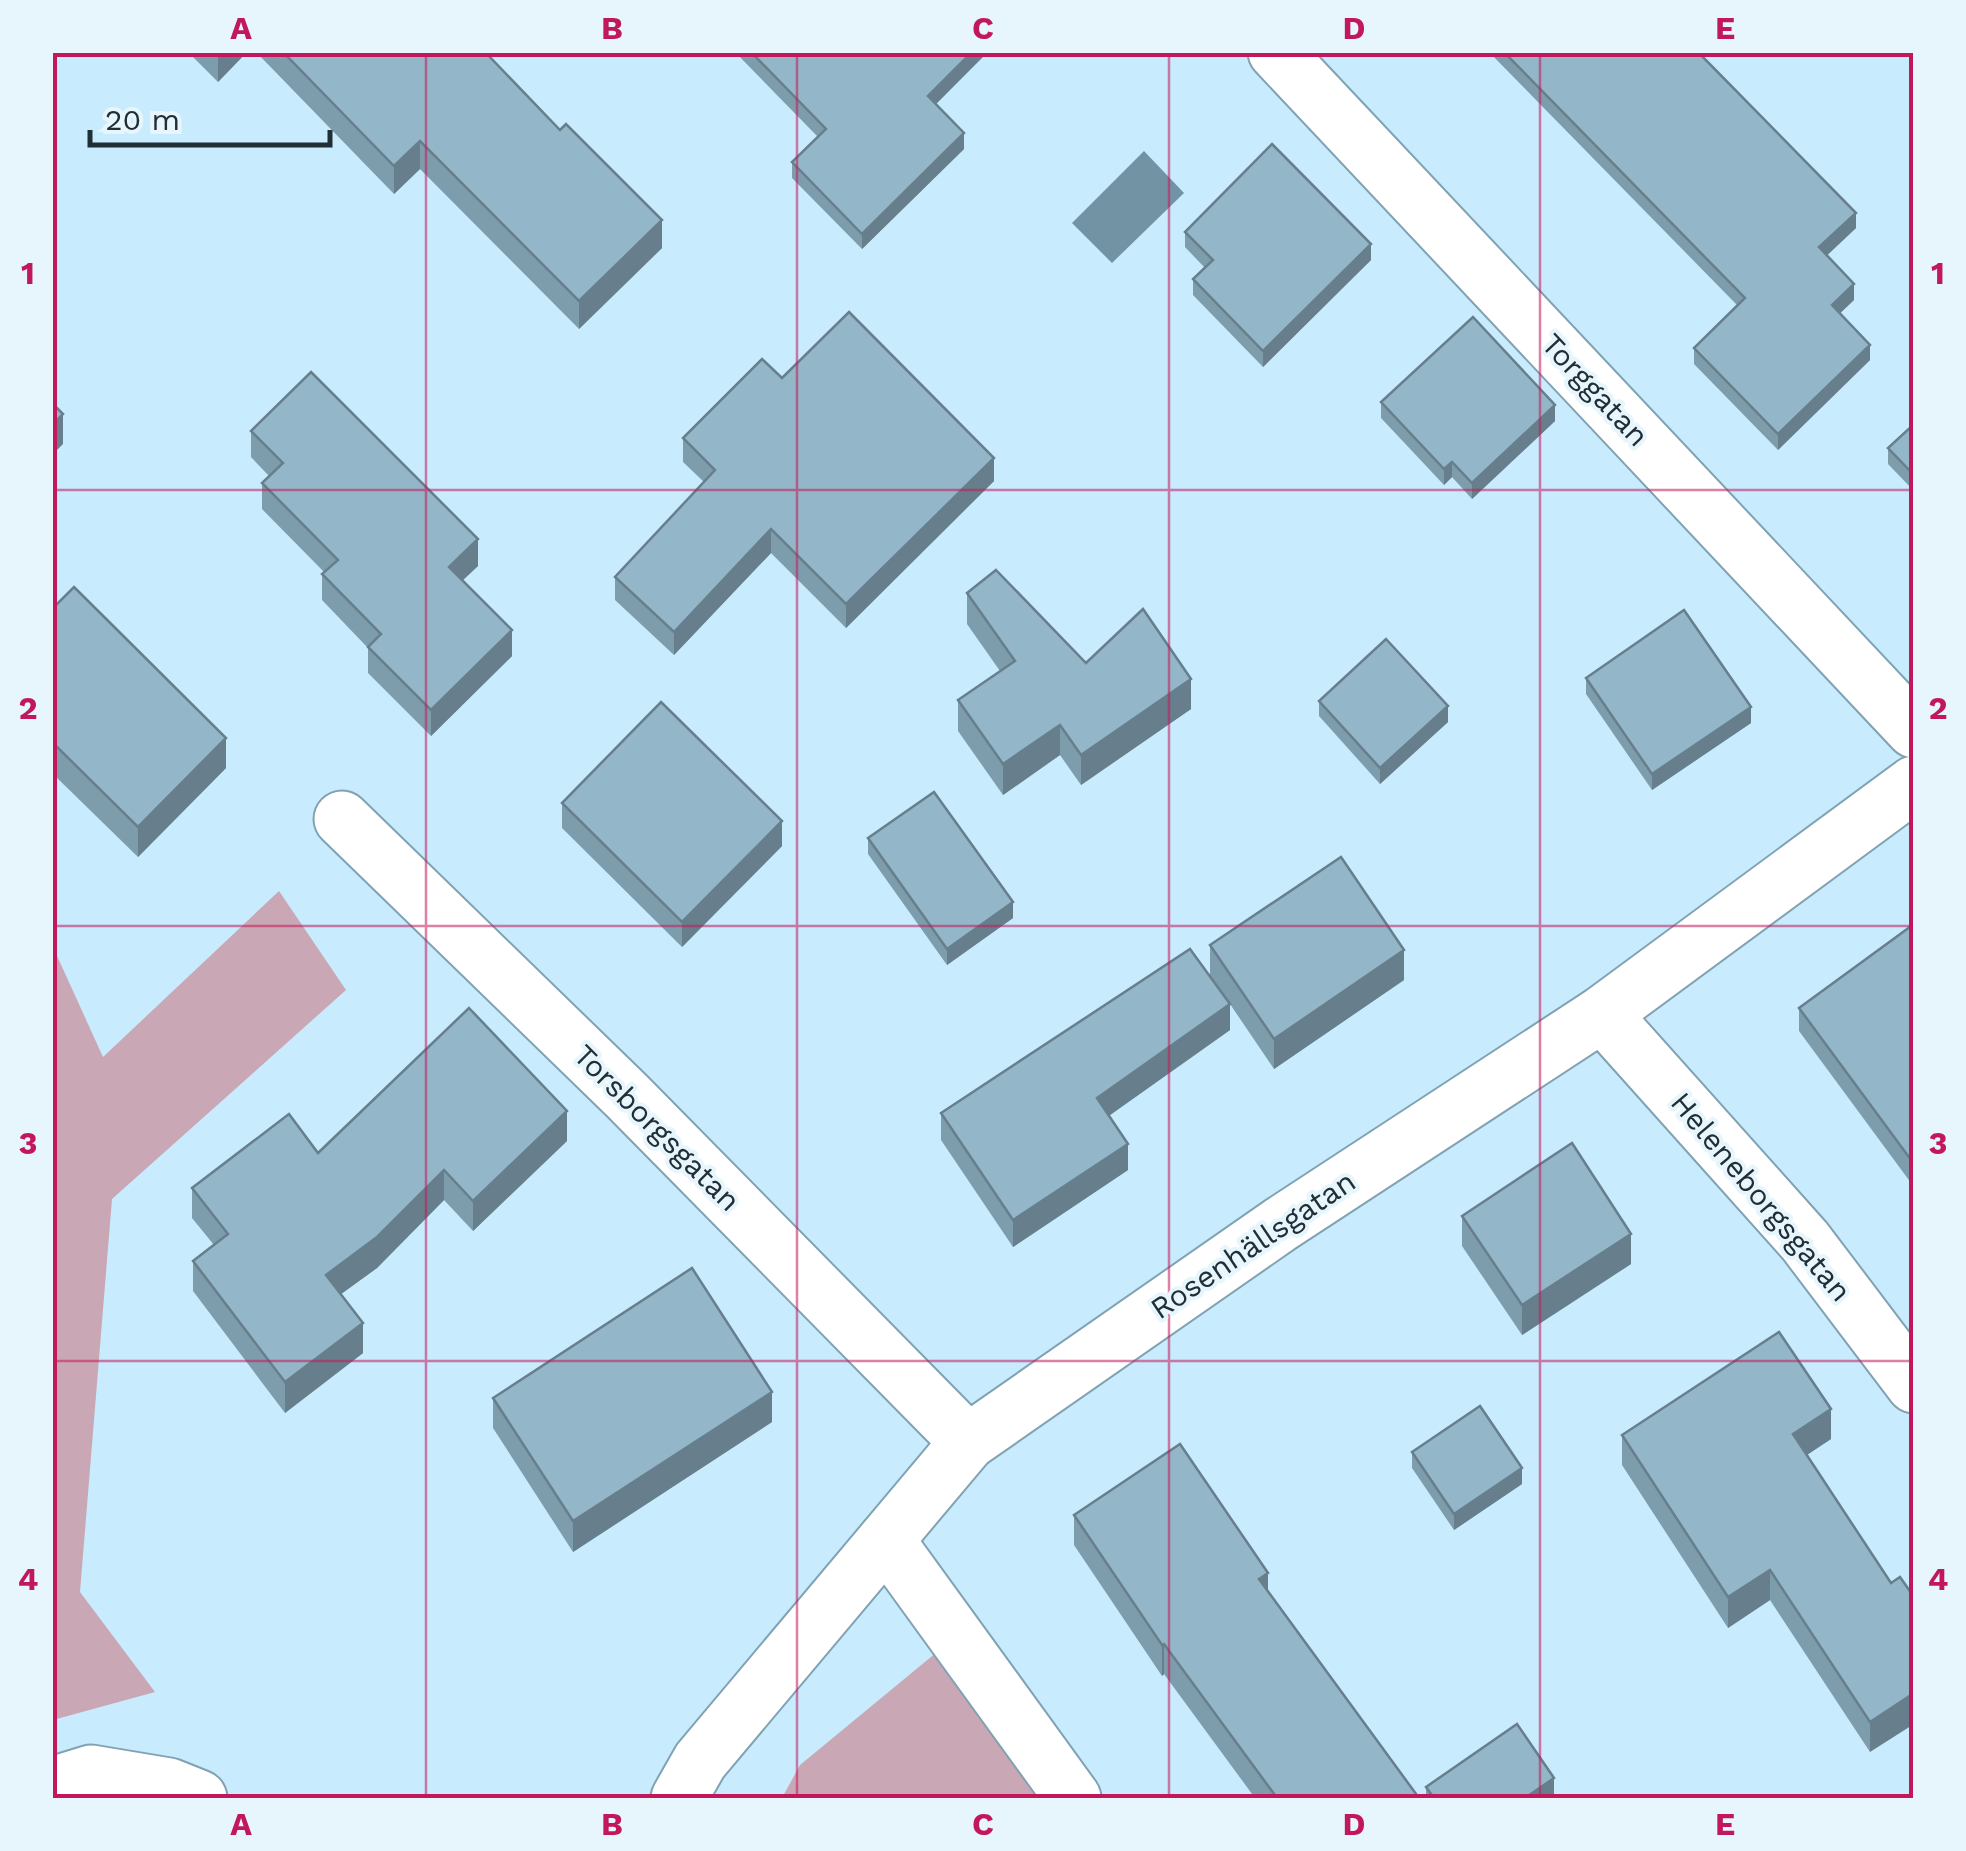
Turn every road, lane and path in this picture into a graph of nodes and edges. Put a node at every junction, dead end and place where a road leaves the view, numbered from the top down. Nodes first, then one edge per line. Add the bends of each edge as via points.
1 (1276, 52) edge
2 (1914, 730) edge
3 (1914, 784) edge
4 (342, 819) dead end
5 (1602, 1014) junction
6 (1914, 1385) edge
7 (968, 1442) junction
8 (886, 1540) junction
9 (52, 1785) edge
10 (199, 1798) edge
11 (679, 1798) edge
12 (1073, 1798) edge

1 - 2 street, Torggatan
3 - 5 street, Rosenhällsgatan
4 - 7 street, Torsborgsgatan
5 - 6 street, Heleneborgsgatan via 1805,1241
5 - 7 street, Rosenhällsgatan via 1280,1224
7 - 8 street, Rosenhällsgatan
8 - 11 street, Rosenhällsgatan via 700,1761
8 - 12 street
9 - 10 street via 90,1773 170,1786

